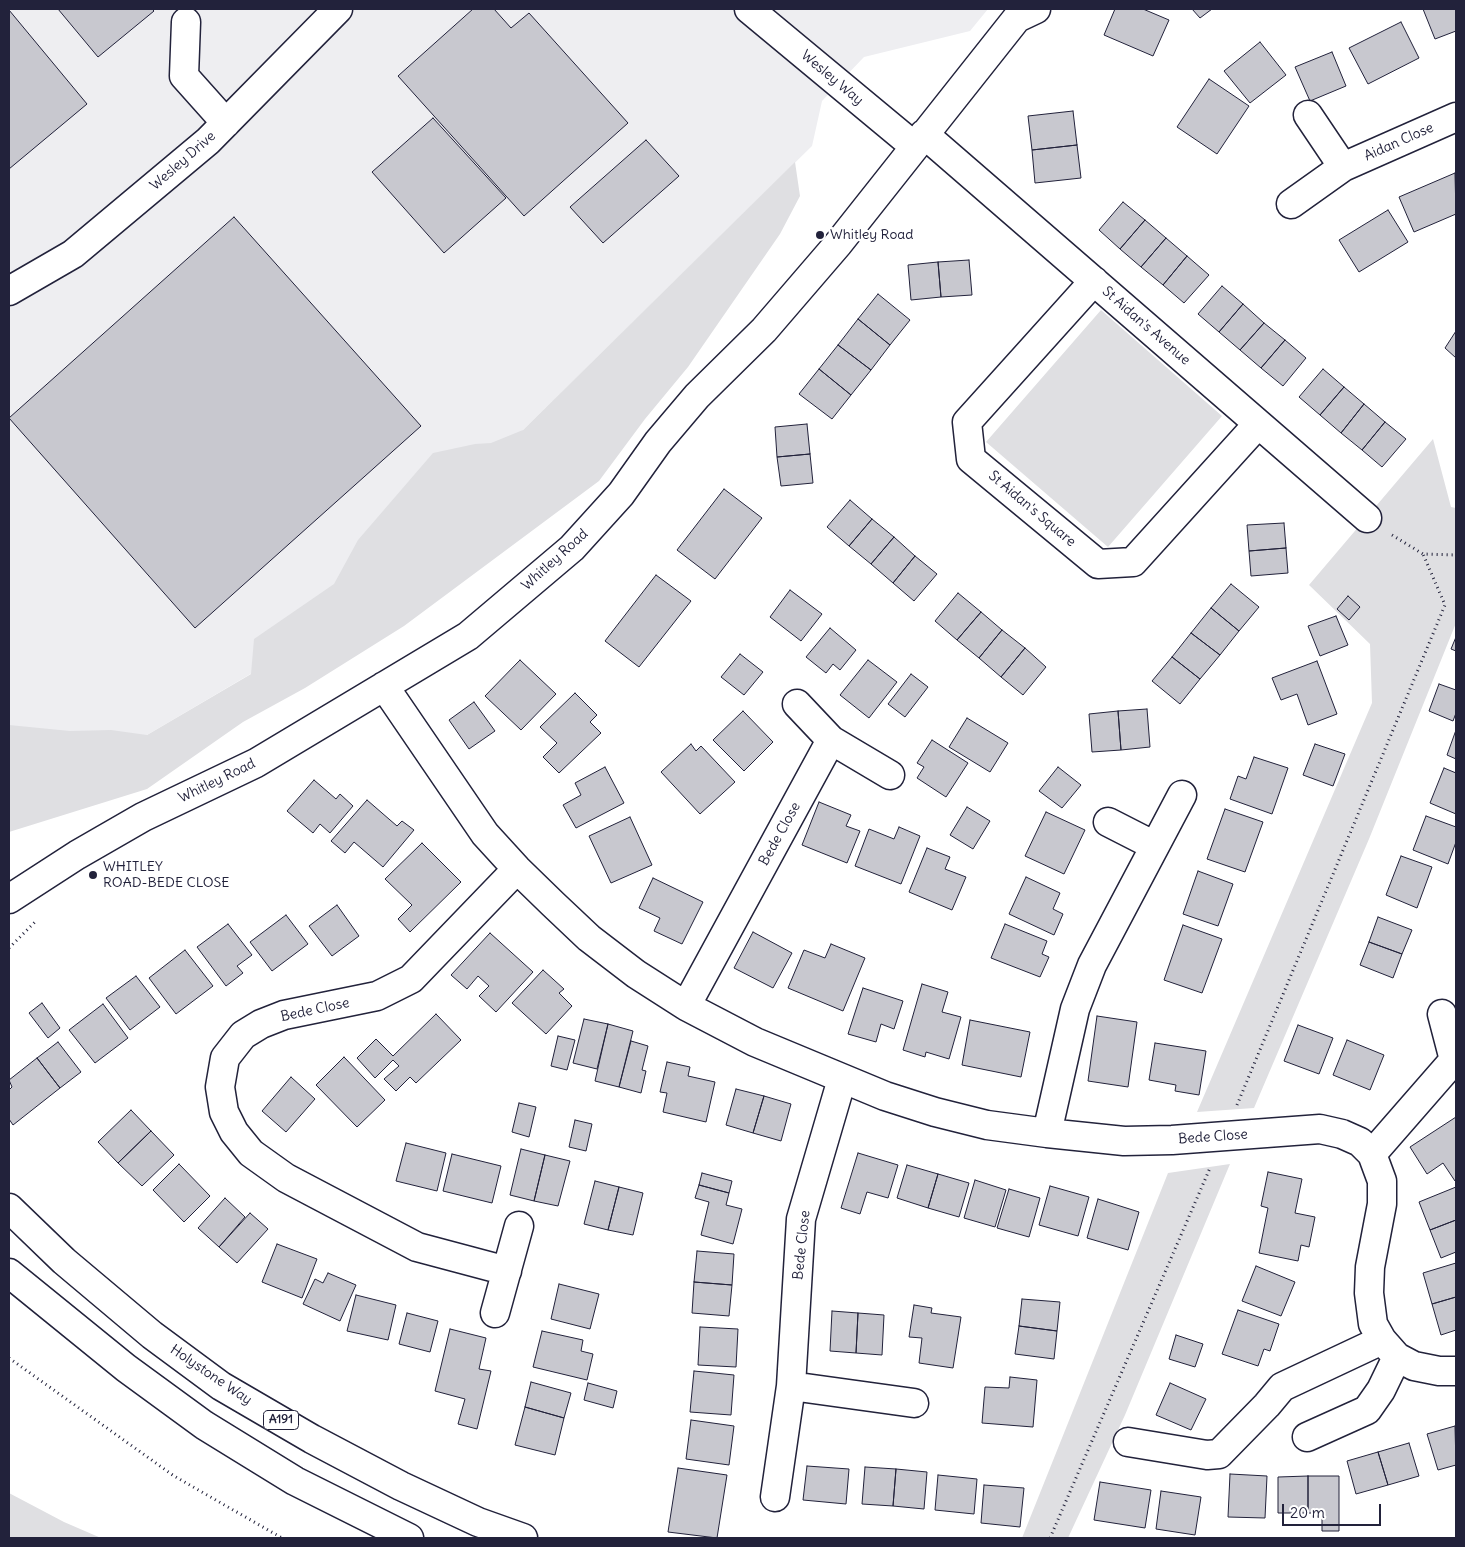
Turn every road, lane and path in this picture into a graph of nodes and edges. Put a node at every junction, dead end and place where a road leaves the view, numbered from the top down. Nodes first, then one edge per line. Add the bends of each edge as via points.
1 (338, 9) edge
2 (749, 9) edge
3 (1036, 9) edge
4 (186, 22) dead end
5 (1308, 115) dead end
6 (1456, 117) edge
7 (226, 123) junction
8 (919, 140) junction
9 (1343, 167) junction
10 (1291, 204) dead end
11 (1094, 281) junction
12 (9, 291) edge
13 (1258, 424) junction
14 (1367, 518) joint
15 (1423, 554) junction
16 (1456, 556) edge
17 (384, 686) junction
18 (797, 704) dead end
19 (831, 740) junction
20 (890, 775) dead end
21 (1182, 795) dead end
22 (1108, 822) dead end
23 (1155, 846) junction
24 (517, 869) junction
25 (9, 900) edge
26 (37, 920) dead end
27 (9, 948) edge
28 (686, 1006) junction
29 (1442, 1014) dead end
30 (1455, 1060) edge
31 (842, 1079) junction
32 (1047, 1133) junction
33 (1224, 1137) junction
34 (1372, 1154) junction
35 (9, 1208) edge
36 (519, 1226) dead end
37 (506, 1270) junction
38 (9, 1273) edge
39 (494, 1314) dead end
40 (1389, 1349) junction
41 (9, 1358) edge
42 (1456, 1371) edge
43 (791, 1386) junction
44 (914, 1403) dead end
45 (1307, 1437) dead end
46 (1128, 1442) dead end
47 (775, 1498) dead end
48 (282, 1538) edge
49 (409, 1538) edge
50 (522, 1538) edge
51 (1050, 1538) edge

1 - 7 street, Wesley Drive
2 - 8 street, Wesley Way
3 - 8 street, Whitley Road via 1017,18
4 - 7 street via 184,76
5 - 9 street
6 - 9 street, Aidan Close
7 - 12 street, Wesley Drive via 73,254
8 - 11 street, St Aidan's Avenue
8 - 17 street, Whitley Road via 838,244 764,330 697,396 658,442 621,494 572,548 468,636
9 - 10 street, Aidan Close
11 - 13 street, St Aidan's Avenue
11 - 13 street, St Aidan's Square via 967,422 971,459 1098,564 1132,562
13 - 14 street, St Aidan's Avenue
14 - 15 path
15 - 16 path
15 - 33 path via 1444,605
17 - 24 street, Bede Close via 485,834
17 - 25 street, Whitley Road via 256,763 143,817
18 - 19 street
19 - 20 street
19 - 28 street, Bede Close
21 - 23 street
22 - 23 street
23 - 32 street via 1092,965 1075,1009
24 - 28 street, Bede Close via 590,938 636,974
24 - 37 street, Bede Close via 411,979 377,996 284,1015 243,1035 225,1058 220,1087 224,1112 234,1132 251,1153 286,1178 417,1247
26 - 27 path
28 - 31 street, Bede Close via 755,1042
29 - 30 street
30 - 34 street
31 - 32 street, Bede Close via 935,1112
31 - 43 street, Bede Close via 802,1219
32 - 33 street, Bede Close via 1124,1140
33 - 34 street, Bede Close via 1320,1129 1360,1142
33 - 51 path
34 - 40 street via 1382,1181 1382,1204 1370,1267 1369,1292 1373,1324
35 - 50 street, Holystone Way / A191 via 64,1261 144,1329 221,1386 401,1486 478,1522
36 - 37 street
37 - 39 street
38 - 49 street via 126,1368 204,1425 296,1481
40 - 42 street via 1414,1366
40 - 45 street via 1381,1390 1367,1410
40 - 46 street via 1282,1387 1219,1454 1207,1455
41 - 48 path via 174,1476
43 - 44 street
43 - 47 street, Bede Close

